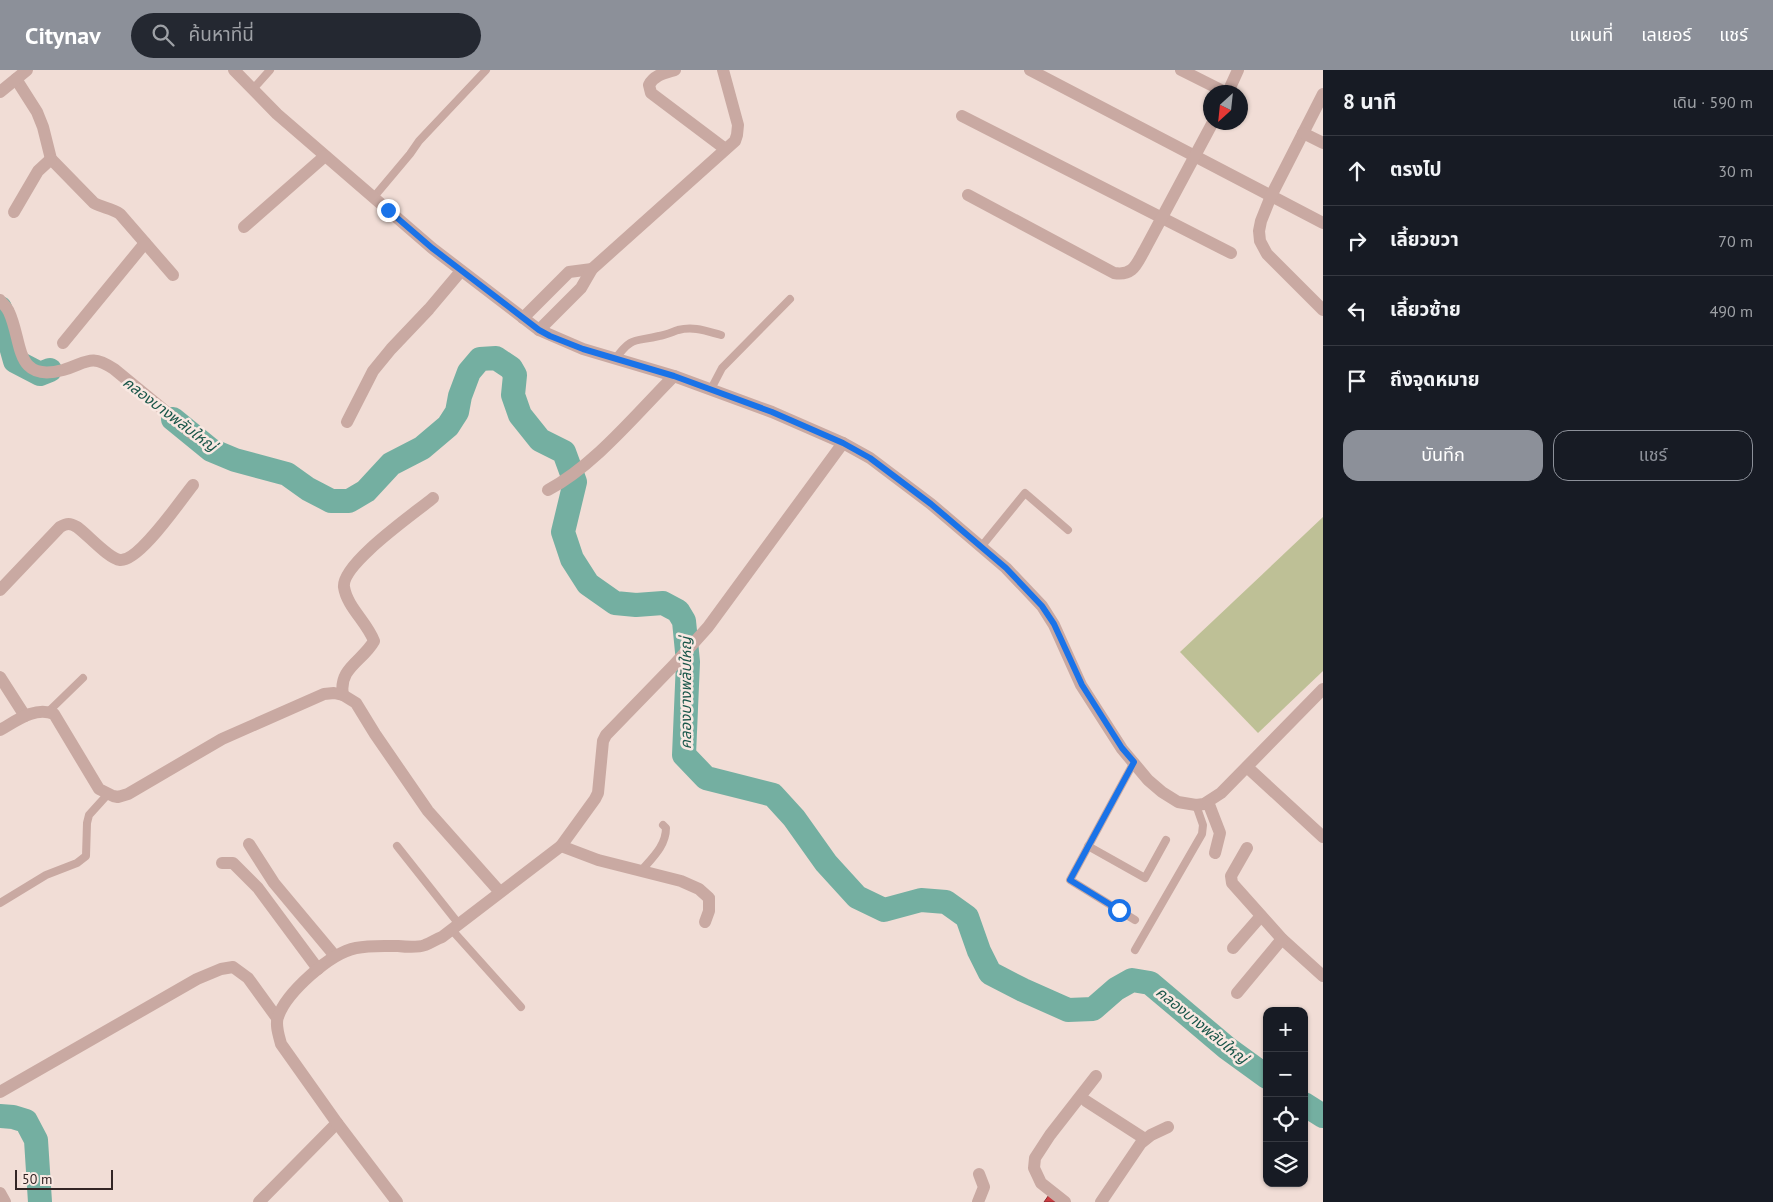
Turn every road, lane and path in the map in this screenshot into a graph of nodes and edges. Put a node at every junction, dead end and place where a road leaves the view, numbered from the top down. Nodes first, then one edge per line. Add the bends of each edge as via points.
1 (27, 70) edge
2 (234, 70) edge
3 (270, 70) edge
4 (486, 70) edge
5 (675, 70) edge
6 (723, 70) edge
7 (1030, 70) edge
8 (1181, 70) edge
9 (1238, 70) edge
10 (16, 79) junction
11 (1212, 85) edge
12 (1230, 85) edge
13 (253, 90) junction
14 (0, 92) edge
15 (1323, 94) edge
16 (962, 116) dead end
17 (1209, 130) edge
18 (1303, 133) junction
19 (1323, 143) edge
20 (724, 148) junction
21 (325, 156) junction
22 (1194, 156) junction
23 (51, 159) junction
24 (968, 195) dead end
25 (1271, 196) junction
26 (374, 198) junction
27 (14, 212) dead end
28 (1162, 218) junction
29 (1323, 223) edge
30 (244, 227) dead end
31 (146, 243) junction
32 (1231, 253) dead end
33 (592, 269) junction
34 (461, 271) junction
35 (173, 275) dead end
36 (790, 299) dead end
37 (0, 300) edge
38 (1323, 310) edge
39 (523, 318) junction
40 (545, 333) junction
41 (721, 335) dead end
42 (62, 343) dead end
43 (616, 358) junction
44 (674, 376) junction
45 (711, 389) junction
46 (347, 422) dead end
47 (193, 434) dead end
48 (843, 443) junction
49 (192, 486) dead end
50 (548, 490) dead end
51 (433, 498) dead end
52 (1068, 530) dead end
53 (980, 547) junction
54 (0, 590) edge
55 (0, 677) edge
56 (83, 678) dead end
57 (1323, 689) edge
58 (343, 695) junction
59 (48, 712) junction
60 (25, 716) junction
61 (0, 730) edge
62 (1134, 762) junction
63 (1247, 767) junction
64 (108, 794) junction
65 (1202, 804) junction
66 (663, 825) dead end
67 (1323, 837) edge
68 (1166, 840) dead end
69 (249, 844) dead end
70 (397, 846) dead end
71 (561, 846) junction
72 (1088, 846) junction
73 (1247, 848) dead end
74 (1215, 853) dead end
75 (222, 864) dead end
76 (641, 871) junction
77 (499, 891) junction
78 (0, 902) edge
79 (1261, 916) junction
80 (1135, 920) dead end
81 (705, 922) dead end
82 (455, 926) junction
83 (1282, 939) junction
84 (1233, 948) dead end
85 (1135, 950) dead end
86 (335, 956) junction
87 (318, 969) junction
88 (1323, 976) edge
89 (1237, 993) dead end
90 (521, 1007) dead end
91 (277, 1018) junction
92 (1096, 1076) dead end
93 (0, 1092) edge
94 (1086, 1101) dead end
95 (337, 1123) junction
96 (1168, 1127) dead end
97 (1145, 1139) junction
98 (980, 1174) dead end
99 (0, 1193) edge
100 (393, 1200) edge
101 (5, 1202) edge
102 (259, 1202) edge
103 (978, 1202) edge
104 (1065, 1202) edge
105 (1101, 1202) edge

1 - 10 street
2 - 13 street
3 - 13 lane
4 - 26 lane via 419,140
5 - 20 street via 655,77 649,85 652,93
6 - 20 street via 738,125 734,140
7 - 22 street
8 - 11 street
9 - 12 street
10 - 14 street
10 - 23 street via 37,112
13 - 21 street
15 - 18 street
16 - 28 street
17 - 22 street
18 - 19 street
18 - 25 street
20 - 33 street
21 - 26 street
21 - 30 street
22 - 25 street
22 - 28 street
23 - 27 street via 38,171
23 - 31 street via 94,202 120,214
24 - 28 street via 1114,273 1122,274 1134,268
25 - 29 street
25 - 38 street via 1261,221 1260,241 1281,270
26 - 34 street
28 - 32 street
31 - 35 street
31 - 42 street
33 - 39 street via 569,272
33 - 40 street
34 - 39 street
34 - 46 street via 374,371
36 - 45 lane via 722,368
37 - 47 street via 10,313 22,357 30,367 50,372 100,360
39 - 40 street
40 - 43 street
41 - 43 lane via 697,328 677,330 632,341
43 - 44 street
44 - 45 street
44 - 50 street via 589,462
45 - 48 street
48 - 53 street via 901,481
48 - 71 street via 708,628 606,735 602,742 598,793
49 - 54 street via 144,547 131,557 113,558 77,526 66,524
51 - 58 street via 359,558 347,573 346,595 374,640 345,674 341,685
52 - 53 lane via 1025,494
53 - 62 street via 1006,568 1042,606 1054,624 1082,685
55 - 60 street
56 - 59 lane
57 - 63 street
58 - 64 street via 324,694 222,739 128,794 118,797
58 - 77 street via 356,703 428,811
59 - 60 street
59 - 64 street via 54,714 99,789
60 - 61 street
62 - 65 street via 1148,780 1178,802
62 - 72 lane
63 - 65 street via 1221,793
63 - 67 street
64 - 78 lane via 87,823 86,856
65 - 74 street via 1220,832
65 - 85 lane via 1203,826 1198,843
66 - 76 lane via 666,834 662,846
68 - 72 lane via 1145,878
69 - 86 street via 274,883
70 - 82 lane
71 - 76 street
71 - 77 street
72 - 80 lane via 1070,880
73 - 79 street via 1230,878
75 - 87 street via 233,863 249,877
76 - 81 street via 699,889 709,898
77 - 82 street
79 - 83 street
79 - 84 street
82 - 86 street via 424,946 356,948
82 - 90 lane
83 - 88 street
83 - 89 street
86 - 87 street
87 - 91 street via 298,988
91 - 93 street via 248,978 233,966 221,968
91 - 95 street via 281,1044
92 - 104 street via 1035,1158 1034,1168 1041,1183
94 - 97 street
95 - 100 street
95 - 102 street
96 - 97 street
97 - 105 street
98 - 103 street via 984,1187
99 - 101 street

